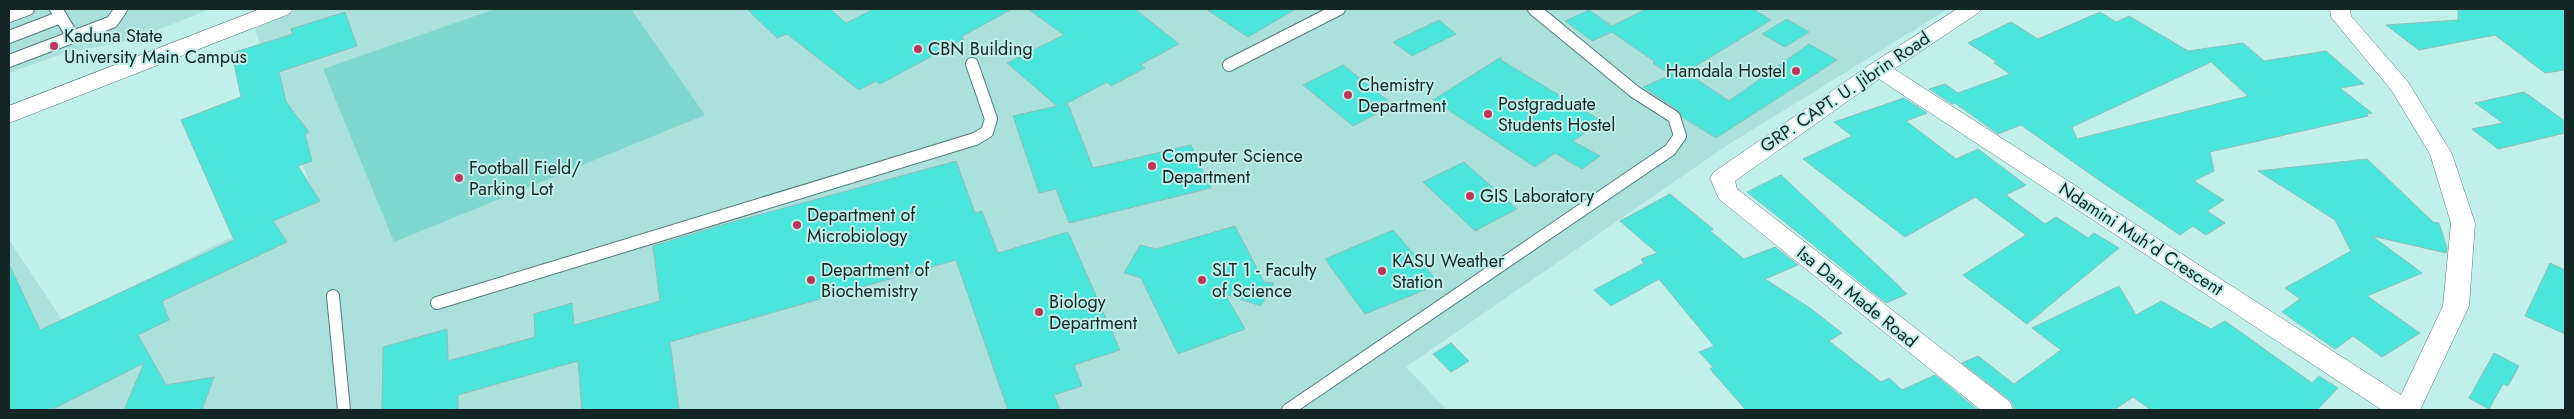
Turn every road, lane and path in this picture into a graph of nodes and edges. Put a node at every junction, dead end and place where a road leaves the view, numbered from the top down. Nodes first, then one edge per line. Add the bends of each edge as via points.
1 (28, 9) edge
2 (121, 9) edge
3 (253, 9) edge
4 (281, 9) edge
5 (1339, 9) edge
6 (1534, 9) edge
7 (1971, 9) edge
8 (2340, 9) edge
9 (59, 13) edge
10 (9, 16) edge
11 (9, 37) edge
12 (73, 37) junction
13 (9, 61) edge
14 (972, 64) dead end
15 (1229, 65) dead end
16 (1879, 68) junction
17 (9, 103) edge
18 (9, 115) edge
19 (1722, 178) joint
20 (333, 296) dead end
21 (437, 304) dead end
22 (344, 410) edge
23 (1288, 410) edge
24 (2000, 410) edge
25 (2403, 410) edge
26 (2407, 410) edge

1 - 10 lane
2 - 12 lane via 112,22
3 - 17 main road
4 - 18 main road
5 - 15 lane
6 - 23 lane via 1635,92 1674,117 1680,136 1670,150
7 - 16 street, GRP. CAPT. U. Jibrin Road
8 - 26 street via 2342,17 2400,87 2441,154 2463,223 2456,306
9 - 11 lane
9 - 12 lane
12 - 13 lane
14 - 21 lane via 991,120 987,132 975,139
16 - 19 street, GRP. CAPT. U. Jibrin Road
16 - 25 street, Ndamini Muh'd Crescent
19 - 24 street, Isa Dan Made Road via 1727,193
20 - 22 lane

